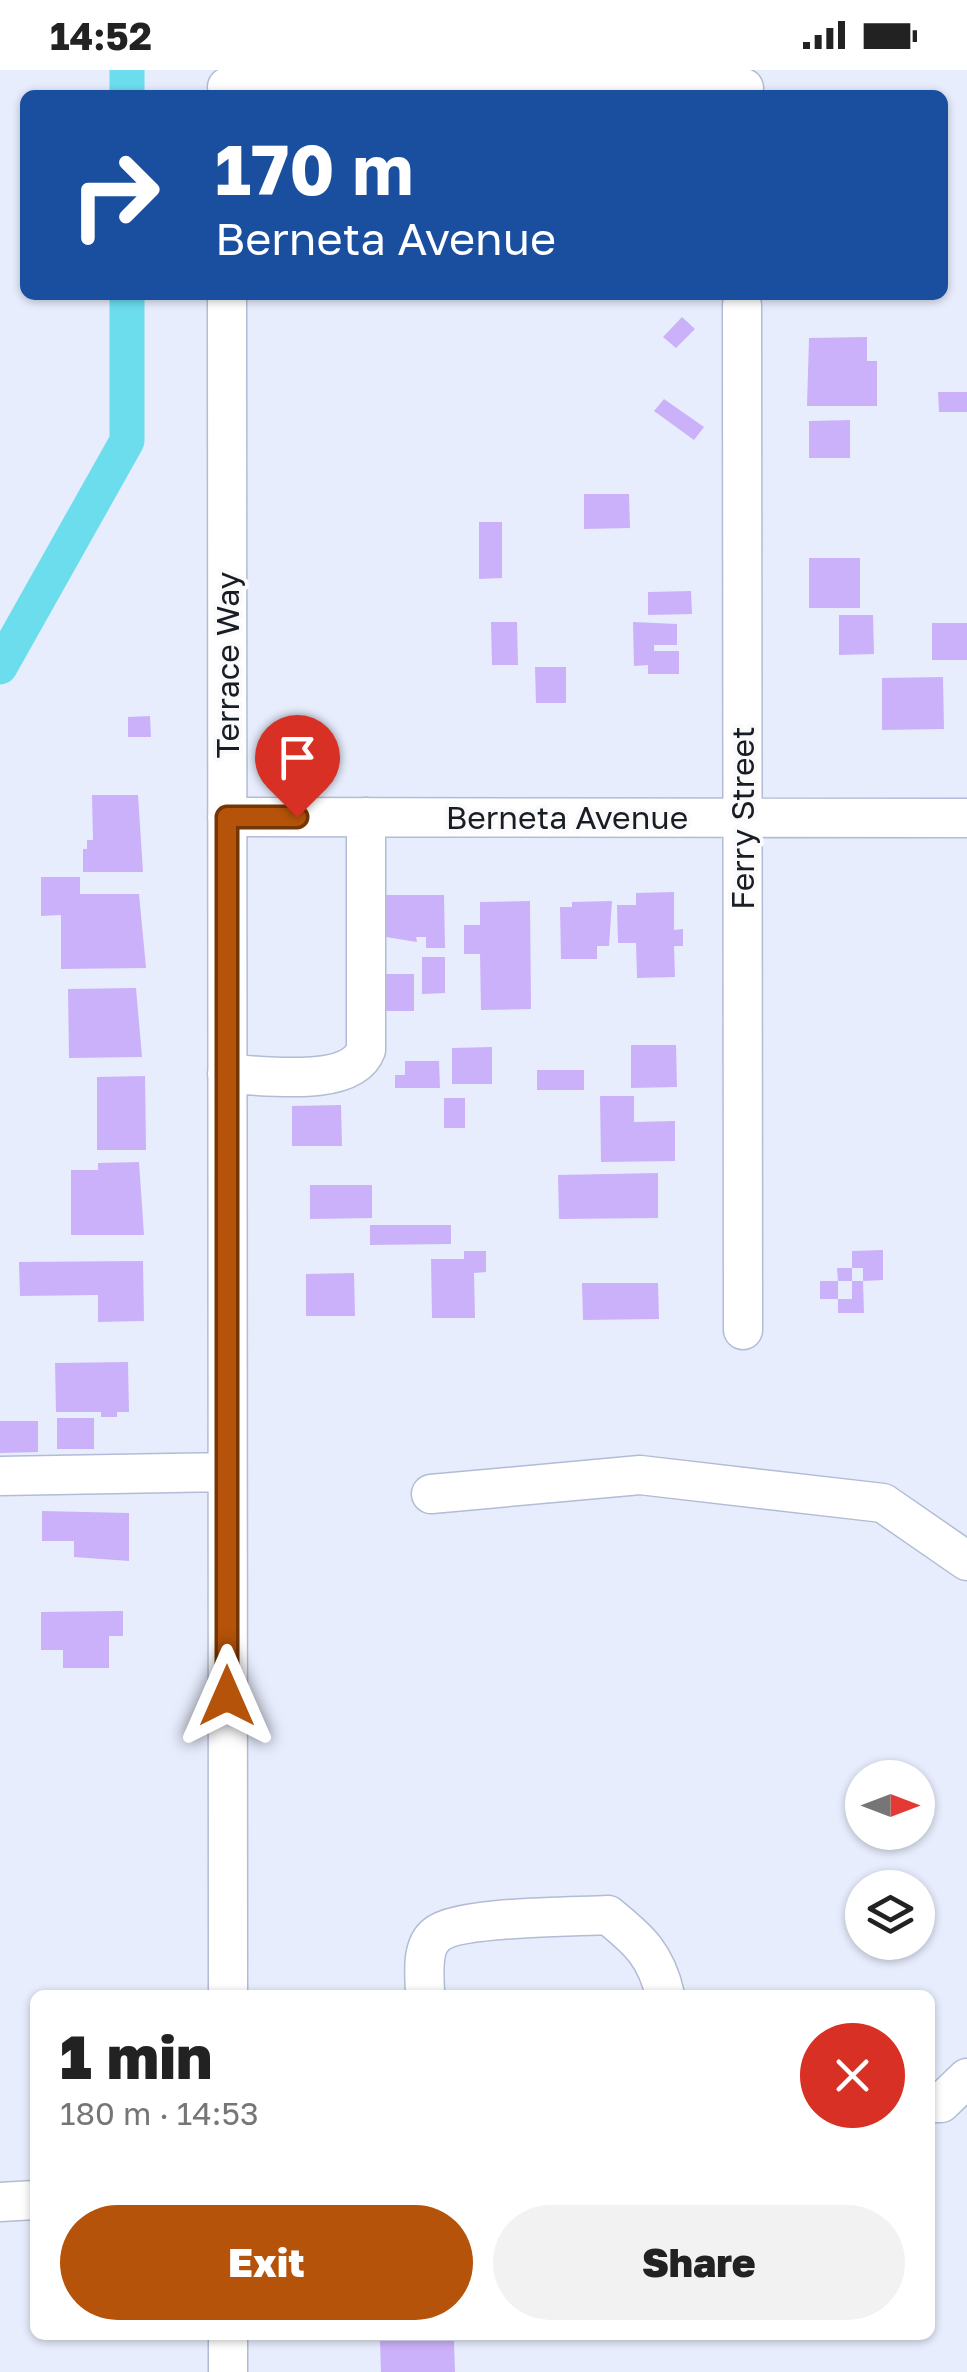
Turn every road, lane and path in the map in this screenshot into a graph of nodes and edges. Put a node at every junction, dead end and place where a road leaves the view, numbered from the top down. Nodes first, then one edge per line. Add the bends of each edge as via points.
1 (226, 84) edge
2 (744, 88) dead end
3 (227, 300) edge
4 (742, 305) dead end
5 (227, 817) junction
6 (366, 817) junction
7 (742, 818) junction
8 (967, 818) edge
9 (227, 1074) junction
10 (743, 1330) dead end
11 (227, 1472) junction
12 (0, 1476) edge
13 (431, 1494) dead end
14 (967, 1561) edge
15 (228, 1990) edge
16 (424, 1990) edge
17 (664, 1990) edge
18 (967, 2078) edge
19 (935, 2103) edge
20 (30, 2200) edge
21 (0, 2202) edge
22 (228, 2340) edge
23 (228, 2372) edge

1 - 2 street
3 - 5 street, Terrace Way
4 - 7 street, Ferry Street
5 - 6 street, Berneta Avenue
5 - 9 street, Terrace Way
6 - 7 street, Berneta Avenue
6 - 9 street via 362,1061 323,1076
7 - 8 street, Berneta Avenue
7 - 10 street, Ferry Street
9 - 11 street, Terrace Way
11 - 12 street
11 - 15 street, Terrace Way
13 - 14 street via 640,1474 883,1503
16 - 17 street via 426,1950 436,1934 460,1924 608,1916 643,1943
18 - 19 street
20 - 21 street
22 - 23 street

